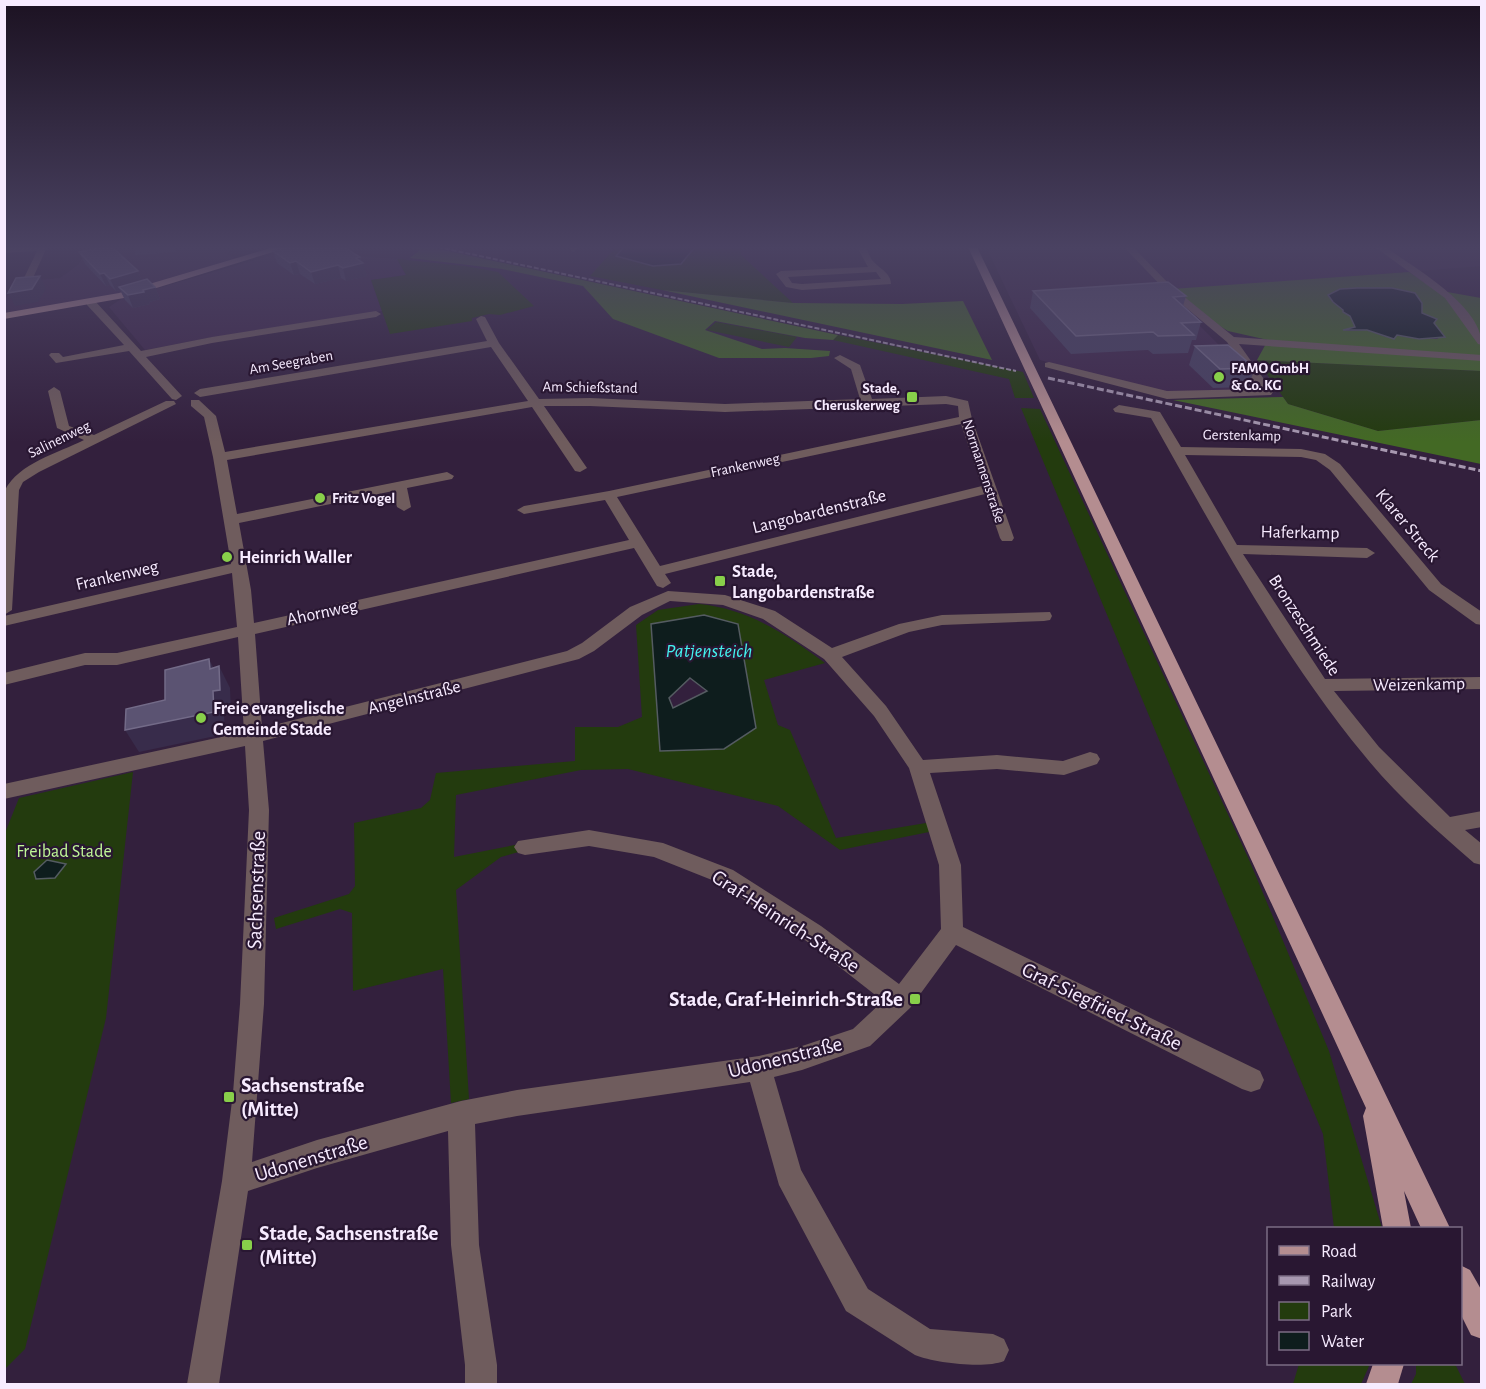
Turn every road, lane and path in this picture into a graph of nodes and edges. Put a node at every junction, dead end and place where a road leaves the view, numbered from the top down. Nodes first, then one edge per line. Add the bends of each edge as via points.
1 (32, 312) edge
2 (99, 312) edge
3 (1003, 312) edge
4 (1197, 312) edge
5 (1460, 312) edge
6 (376, 314) dead end
7 (4, 316) edge
8 (481, 319) dead end
9 (1231, 340) junction
10 (1482, 342) edge
11 (494, 343) junction
12 (134, 351) junction
13 (55, 355) dead end
14 (840, 358) dead end
15 (1482, 358) edge
16 (1049, 364) dead end
17 (54, 391) dead end
18 (197, 398) junction
19 (173, 400) junction
20 (535, 403) junction
21 (867, 403) junction
22 (964, 404) joint
23 (1119, 409) dead end
24 (966, 419) junction
25 (95, 440) junction
26 (1176, 450) junction
27 (1308, 453) joint
28 (220, 457) junction
29 (580, 468) dead end
30 (447, 476) dead end
31 (399, 486) junction
32 (989, 489) junction
33 (609, 495) junction
34 (404, 507) dead end
35 (524, 510) dead end
36 (231, 520) junction
37 (1006, 538) dead end
38 (639, 542) junction
39 (1232, 549) junction
40 (1367, 553) dead end
41 (239, 567) junction
42 (658, 571) junction
43 (668, 596) junction
44 (4, 610) edge
45 (1044, 616) dead end
46 (1482, 620) edge
47 (4, 621) edge
48 (246, 629) junction
49 (830, 655) junction
50 (4, 679) edge
51 (1482, 683) edge
52 (1320, 685) junction
53 (254, 736) junction
54 (1090, 759) dead end
55 (918, 766) junction
56 (4, 792) edge
57 (1482, 819) edge
58 (1446, 826) junction
59 (525, 847) dead end
60 (1482, 857) edge
61 (952, 932) junction
62 (901, 1000) junction
63 (759, 1068) junction
64 (1251, 1080) dead end
65 (1370, 1088) junction
66 (461, 1114) junction
67 (236, 1181) junction
68 (1397, 1227) edge
69 (1436, 1227) edge
70 (1462, 1282) edge
71 (1482, 1324) edge
72 (993, 1350) dead end
73 (1389, 1365) edge
74 (203, 1384) edge
75 (481, 1384) edge
76 (1382, 1384) edge

1 - 7 main road
2 - 12 street
3 - 65 main road
4 - 9 street
5 - 10 street
6 - 12 street
8 - 11 street
9 - 15 street
9 - 16 street via 1267,392 1167,395
11 - 18 street, Am Seegraben
11 - 20 street
12 - 13 street via 60,361
12 - 19 street
14 - 21 street via 856,367
17 - 25 street via 63,428
18 - 19 street, Am Seegraben via 186,393
18 - 28 street, Sachsenstraße via 210,416
19 - 25 street, Salinenweg
20 - 21 street, Am Schießstand via 725,408
20 - 28 street, Am Schießstand
20 - 29 street
21 - 22 street, Am Schießstand via 946,400
22 - 24 street, Normannenstraße
23 - 26 street, Bronzeschmiede via 1156,415
24 - 32 street, Normannenstraße
24 - 33 street, Frankenweg
25 - 44 street, Salinenweg via 25,474 13,485
26 - 27 street, Gerstenkamp
26 - 39 street, Bronzeschmiede
27 - 46 street, Klarer Streck via 1335,467 1435,587
28 - 36 street, Sachsenstraße
30 - 31 street
31 - 34 street
31 - 36 street
32 - 37 street, Normannenstraße
32 - 42 street, Langobardenstraße
33 - 35 street, Frankenweg
33 - 38 street
36 - 41 street, Sachsenstraße
38 - 42 street
38 - 48 street, Ahornweg
39 - 40 street, Haferkamp
39 - 52 street, Bronzeschmiede
41 - 47 street, Frankenweg
41 - 48 street, Sachsenstraße
42 - 43 street
43 - 49 street via 725,600 769,615
43 - 53 street, Angelnstraße via 636,611 573,655
45 - 49 street via 942,620 905,628
48 - 50 street, Ahornweg via 117,659 85,659
48 - 53 street, Sachsenstraße
49 - 55 street via 880,711
51 - 52 street, Weizenkamp
52 - 58 street, Bronzeschmiede via 1372,752
53 - 56 street, Angelnstraße
53 - 67 street, Sachsenstraße via 259,810 253,993
54 - 55 street via 1064,768 997,762
55 - 61 street via 951,865
57 - 58 street
58 - 60 street, Bronzeschmiede
59 - 62 street, Graf-Heinrich-Straße via 589,838 656,849 725,876 813,933
61 - 62 street, Udonenstraße
61 - 64 street, Graf-Siegfried-Straße
62 - 63 street, Udonenstraße via 861,1038
63 - 66 street, Udonenstraße
63 - 72 street via 789,1175 857,1300 926,1344
65 - 68 main road
65 - 69 main road
66 - 67 street, Udonenstraße
66 - 75 street via 465,1245
67 - 74 street, Sachsenstraße
70 - 71 main road
73 - 76 main road

